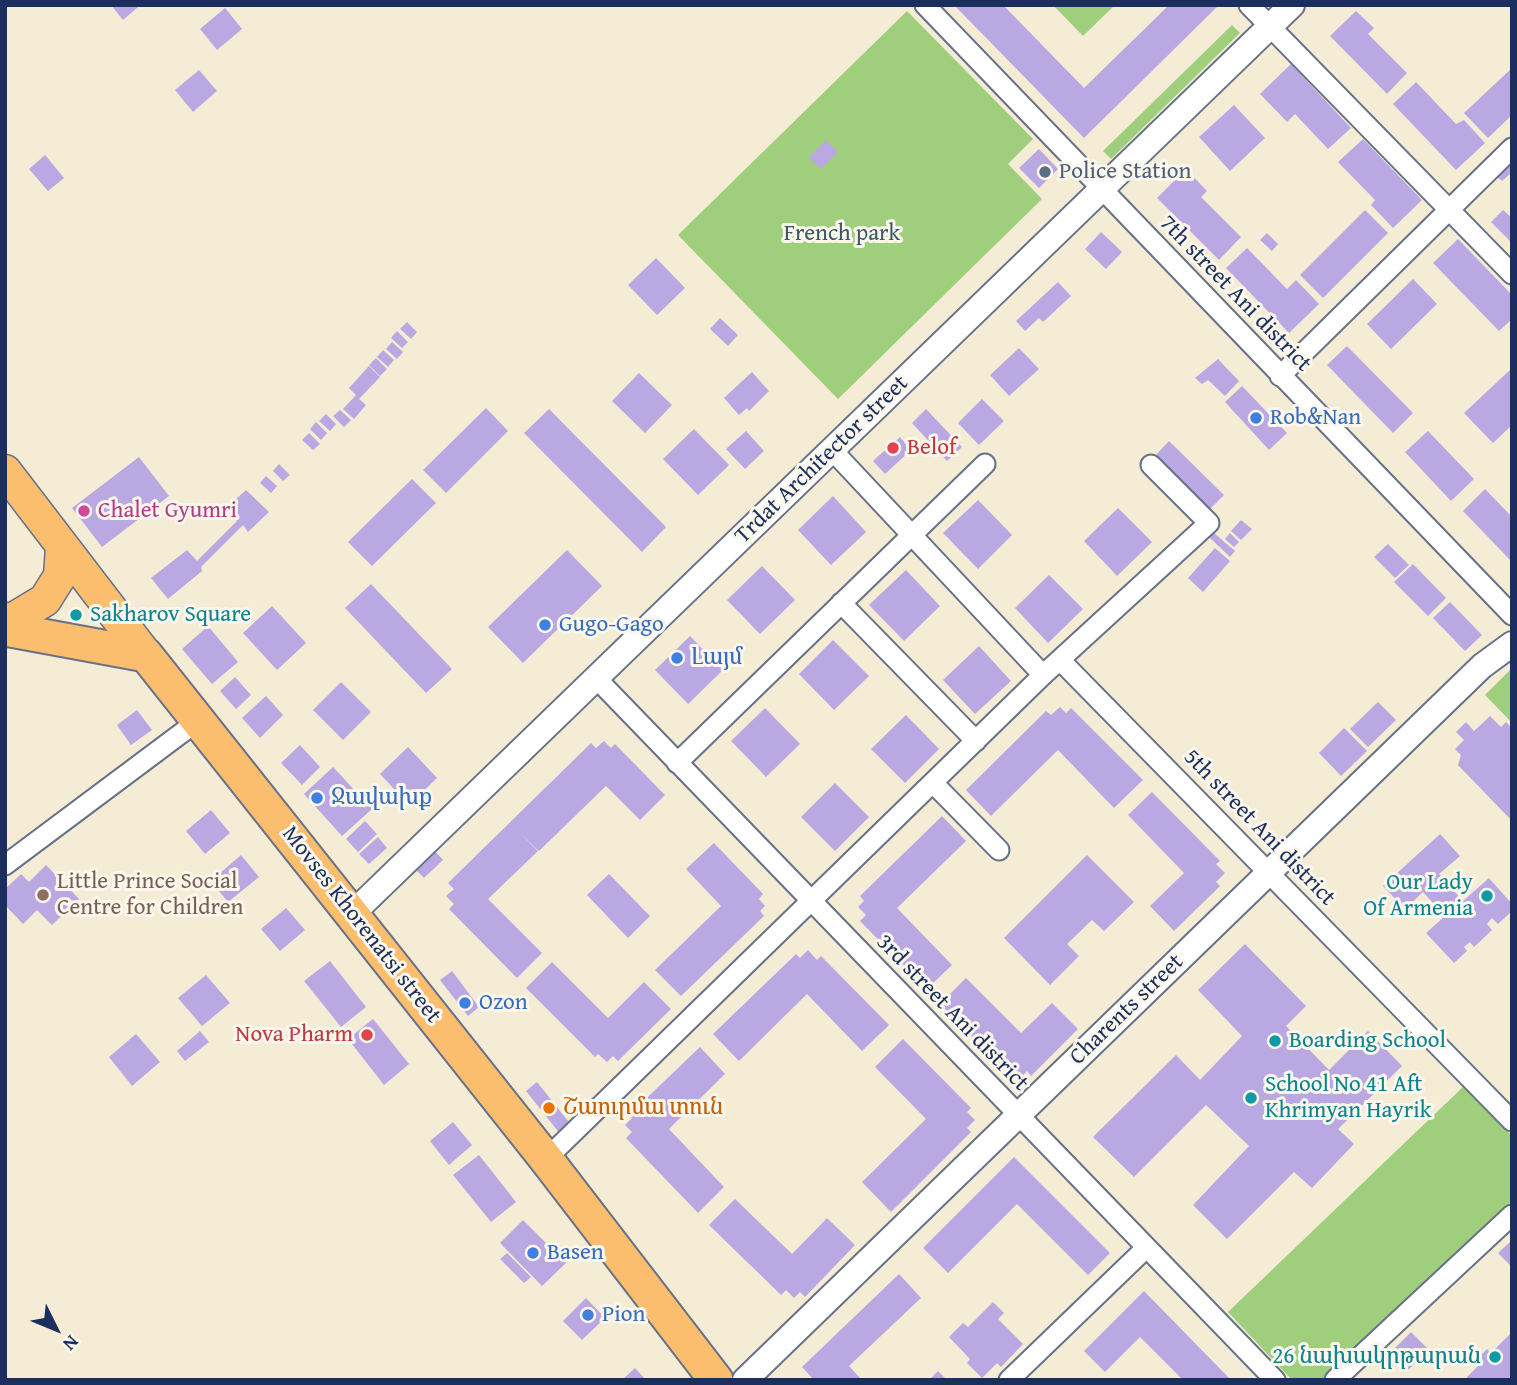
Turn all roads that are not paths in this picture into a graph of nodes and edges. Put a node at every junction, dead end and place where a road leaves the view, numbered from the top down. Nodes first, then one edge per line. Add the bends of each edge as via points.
1 (925, 5) edge
2 (1249, 5) edge
3 (1292, 5) edge
4 (1270, 27) junction
5 (1512, 148) edge
6 (1102, 189) junction
7 (1449, 210) junction
8 (1512, 274) edge
9 (1280, 376) junction
10 (832, 450) junction
11 (985, 464) dead end
12 (1152, 465) dead end
13 (5, 471) edge
14 (911, 535) junction
15 (62, 547) junction
16 (841, 603) junction
17 (1512, 615) edge
18 (5, 620) edge
19 (5, 629) edge
20 (1512, 644) edge
21 (146, 654) junction
22 (1060, 660) junction
23 (1043, 675) junction
24 (596, 678) junction
25 (199, 720) junction
26 (976, 741) junction
27 (677, 763) junction
28 (933, 783) junction
29 (999, 850) dead end
30 (5, 865) edge
31 (1268, 873) junction
32 (811, 903) junction
33 (352, 914) junction
34 (1018, 1116) junction
35 (1512, 1121) edge
36 (546, 1159) junction
37 (1512, 1215) edge
38 (1146, 1248) junction
39 (716, 1380) edge
40 (745, 1380) edge
41 (1009, 1380) edge
42 (1275, 1380) edge
43 (1335, 1380) edge

1 - 6 street, 7th street Ani district
2 - 4 street
3 - 4 street, Trdat Architector street
4 - 6 street, Trdat Architector street
4 - 7 street
5 - 7 street
6 - 9 street, 7th street Ani district
6 - 10 street, Trdat Architector street
7 - 8 street
7 - 9 street
9 - 17 street, 7th street Ani district
10 - 14 street
10 - 24 street, Trdat Architector street
11 - 14 street
12 - 22 street via 1209,523
13 - 15 main road, Movses Khorenatsi street
14 - 16 street
14 - 23 street
15 - 18 main road via 61,576 45,600
15 - 21 main road, Movses Khorenatsi street
16 - 26 street
16 - 27 street
19 - 21 highway
20 - 31 street, Charents street via 1482,666
21 - 25 highway, Movses Khorenatsi street
22 - 23 street
22 - 31 street, 5th street Ani district
23 - 26 street
24 - 27 street, 3rd street Ani district
24 - 33 street, Trdat Architector street
25 - 30 street
25 - 33 highway, Movses Khorenatsi street
26 - 28 street
27 - 32 street, 3rd street Ani district
28 - 29 street
28 - 32 street
31 - 34 street, Charents street
31 - 35 street, 5th street Ani district
32 - 34 street, 3rd street Ani district
32 - 36 street
33 - 36 highway, Movses Khorenatsi street
34 - 38 street, 3rd street Ani district
34 - 40 street, Charents street
36 - 39 highway, Movses Khorenatsi street
37 - 43 street
38 - 41 street
38 - 42 street, 3rd street Ani district

